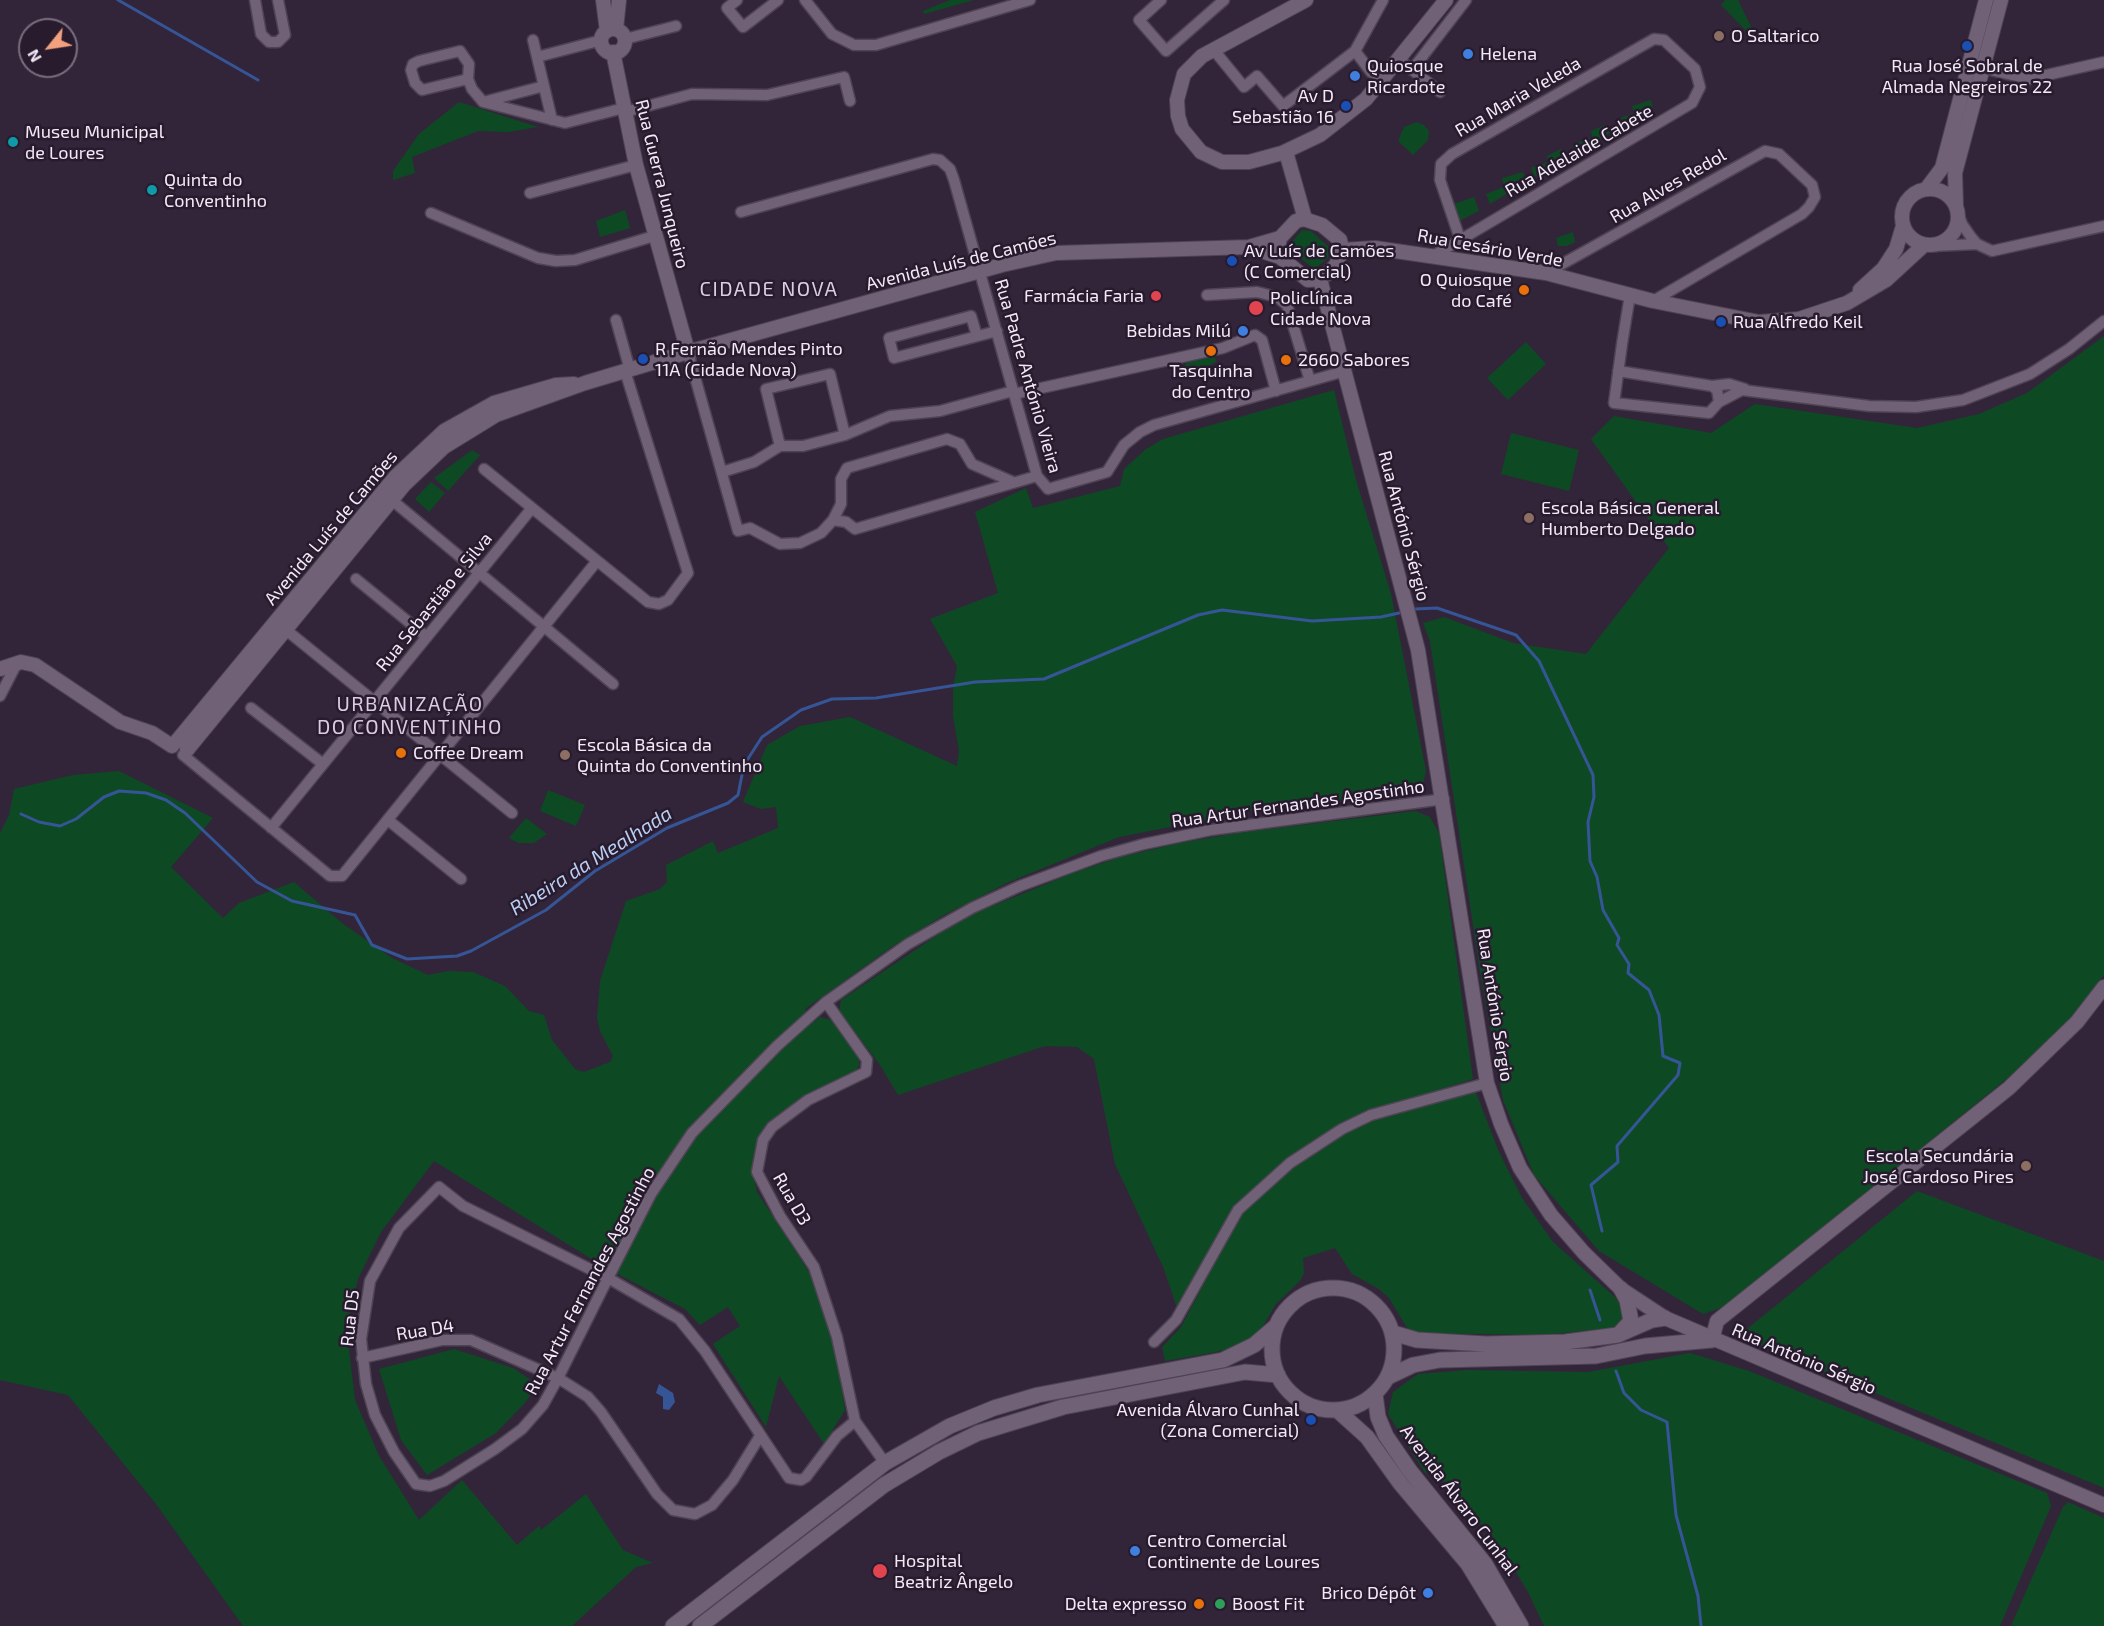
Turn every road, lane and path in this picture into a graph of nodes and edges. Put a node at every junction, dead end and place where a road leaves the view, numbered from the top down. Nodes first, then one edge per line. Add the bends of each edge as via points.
1 (255, 0) edge
2 (278, 0) edge
3 (603, 0) edge
4 (619, 0) edge
5 (737, 0) edge
6 (778, 0) edge
7 (805, 0) edge
8 (1030, 0) edge
9 (1161, 0) edge
10 (1224, 0) edge
11 (1306, 0) edge
12 (1383, 0) edge
13 (1446, 0) edge
14 (1466, 0) edge
15 (1986, 0) edge
16 (2001, 0) edge
17 (676, 26) dead end
18 (612, 35) junction
19 (533, 40) dead end
20 (1213, 49) junction
21 (1355, 51) junction
22 (1682, 56) joint
23 (537, 57) junction
24 (1400, 60) junction
25 (2104, 62) edge
26 (1982, 68) junction
27 (1412, 69) junction
28 (1385, 78) junction
29 (468, 79) junction
30 (544, 86) junction
31 (1440, 92) dead end
32 (850, 101) dead end
33 (483, 102) junction
34 (625, 110) junction
35 (552, 120) junction
36 (1286, 152) junction
37 (636, 165) junction
38 (1927, 188) junction
39 (530, 193) dead end
40 (1957, 209) junction
41 (741, 212) dead end
42 (431, 213) dead end
43 (1305, 219) junction
44 (1903, 226) junction
45 (2104, 226) edge
46 (654, 236) junction
47 (1280, 238) junction
48 (1460, 239) junction
49 (1977, 244) junction
50 (1929, 245) junction
51 (1249, 247) junction
52 (1342, 250) junction
53 (1433, 256) junction
54 (1280, 257) junction
55 (981, 271) junction
56 (1546, 273) junction
57 (1320, 279) junction
58 (1207, 295) dead end
59 (1630, 295) junction
60 (1653, 301) junction
61 (1837, 307) junction
62 (616, 320) dead end
63 (2104, 321) edge
64 (997, 331) junction
65 (977, 336) junction
66 (688, 352) junction
67 (628, 370) junction
68 (1344, 371) junction
69 (1618, 371) junction
70 (1310, 381) junction
71 (1712, 386) junction
72 (1275, 391) junction
73 (1751, 391) junction
74 (1014, 392) junction
75 (1719, 402) junction
76 (846, 435) junction
77 (780, 446) junction
78 (484, 469) dead end
79 (722, 472) junction
80 (1037, 476) junction
81 (1013, 482) junction
82 (387, 496) junction
83 (532, 508) junction
84 (833, 520) junction
85 (597, 561) junction
86 (479, 573) junction
87 (356, 579) dead end
88 (280, 625) junction
89 (544, 627) junction
90 (427, 637) junction
91 (17, 663) junction
92 (0, 669) edge
93 (613, 684) dead end
94 (0, 696) edge
95 (374, 702) junction
96 (251, 708) dead end
97 (179, 748) junction
98 (440, 755) junction
99 (323, 764) junction
100 (1444, 799) junction
101 (512, 813) dead end
102 (388, 820) junction
103 (271, 828) junction
104 (461, 879) dead end
105 (2104, 987) edge
106 (826, 1002) junction
107 (1487, 1083) junction
108 (608, 1278) junction
109 (1621, 1289) junction
110 (1665, 1318) junction
111 (1275, 1327) junction
112 (1393, 1333) junction
113 (1618, 1335) junction
114 (1712, 1340) junction
115 (1154, 1342) dead end
116 (1645, 1346) junction
117 (362, 1358) junction
118 (1278, 1375) junction
119 (1388, 1377) junction
120 (558, 1378) junction
121 (1375, 1394) junction
122 (1336, 1410) junction
123 (855, 1421) junction
124 (760, 1437) junction
125 (885, 1463) junction
126 (430, 1486) joint
127 (2104, 1505) edge
128 (673, 1626) edge
129 (700, 1626) edge
130 (1506, 1626) edge
131 (1521, 1626) edge

1 - 2 street via 261,34 269,42 278,42 285,35
3 - 18 street
4 - 18 street
5 - 6 street via 727,8 743,27
7 - 8 street via 832,34 854,45 876,45
9 - 10 street via 1139,20 1166,51
11 - 20 street
12 - 21 street
13 - 24 street
14 - 27 street
15 - 38 street via 1942,168
16 - 26 street
17 - 18 street
18 - 23 street
18 - 34 street, Rua Guerra Junqueiro via 623,47 613,52
19 - 23 street
20 - 21 street via 1244,87 1257,76 1282,106
20 - 36 street via 1193,63 1180,86 1178,116 1191,142 1222,162 1249,162
21 - 28 street via 1371,72
22 - 48 street, Rua Adelaide Cabete via 1700,77 1698,97 1692,103
22 - 48 street, Rua Maria Veleda via 1664,40 1654,39 1452,154 1441,164 1440,180
23 - 30 street
24 - 27 street
24 - 28 street
25 - 26 street via 2029,79
26 - 40 street via 1955,172
27 - 31 street
28 - 36 street via 1344,118
29 - 29 street via 469,64 460,51 419,61 411,70 422,90
29 - 33 street
30 - 33 street
30 - 35 street
32 - 34 street via 844,77 767,95 692,94
33 - 35 street
34 - 35 street via 565,123
34 - 37 street, Rua Guerra Junqueiro
36 - 43 street
37 - 39 street
37 - 46 street, Rua Guerra Junqueiro
38 - 40 street via 1944,192
38 - 44 street via 1906,201 1901,217
40 - 49 street via 1965,230
40 - 50 street via 1955,231 1942,243
41 - 55 street, Rua Padre António Vieira via 940,160 950,169
42 - 46 street via 538,258 556,261 575,260
43 - 47 street via 1296,221
43 - 52 street via 1322,225 1340,240
44 - 50 street via 1911,238
44 - 61 street via 1896,249 1883,268
45 - 49 street via 2001,250 1992,251
46 - 66 street, Rua Guerra Junqueiro
47 - 51 street
47 - 54 street
48 - 53 street, Rua Adelaide Cabete
49 - 50 street
50 - 61 street via 1872,290
51 - 54 street
51 - 55 street, Avenida Luís de Camões via 1056,253
52 - 53 street, Rua Cesário Verde via 1375,248
52 - 57 street via 1336,265
53 - 56 street, Rua Cesário Verde
54 - 57 street via 1308,279
55 - 64 street, Rua Padre António Vieira
55 - 66 street, Avenida Luís de Camões
56 - 59 street, Rua Cesário Verde
56 - 60 street, Rua Alves Redol via 1765,151 1779,153 1812,185 1815,197 1802,214
57 - 68 street, Rua António Sérgio
58 - 70 street via 1257,292 1277,297 1287,305
59 - 60 street
59 - 69 street
60 - 61 street via 1760,322 1799,319
62 - 67 street
63 - 73 street via 2030,374 1963,400 1916,407 1869,406
64 - 65 street
64 - 74 street, Rua Padre António Vieira
65 - 65 street via 971,316 889,338 894,358
66 - 67 street, Avenida Luís de Camões
66 - 79 street, Rua Guerra Junqueiro
67 - 82 street, Avenida Luís de Camões via 496,415 444,447
67 - 85 street via 688,573 668,600 659,604 648,602
68 - 70 street
68 - 100 street, Rua António Sérgio via 1418,650
69 - 71 street
69 - 75 street via 1614,403 1708,412
70 - 72 street
71 - 73 street via 1729,384
71 - 75 street
72 - 74 street via 1262,340 1255,335 1223,348
72 - 80 street, Rua Padre António Vieira via 1154,425 1124,445 1107,472 1048,489
73 - 75 street via 1735,392
74 - 76 street via 940,411 890,416
74 - 80 street, Rua Padre António Vieira
76 - 77 street via 803,446
76 - 77 street via 830,374 766,389
77 - 79 street via 754,462
78 - 83 street
79 - 84 street, Rua Guerra Junqueiro via 738,531 750,528 780,544 800,543 821,533
80 - 81 street
81 - 84 street via 855,529 846,522
81 - 84 street via 972,464 960,444 947,440 847,468 841,479 841,504
82 - 86 street
82 - 88 street, Avenida Luís de Camões
83 - 85 street
83 - 86 street, Rua Sebastião e Silva
85 - 89 street
86 - 89 street
86 - 90 street, Rua Sebastião e Silva
87 - 90 street
88 - 95 street
88 - 97 street, Avenida Luís de Camões
89 - 93 street
89 - 98 street
90 - 95 street, Rua Sebastião e Silva
91 - 92 street
91 - 94 street
91 - 97 street via 35,665 120,722
95 - 98 street
95 - 99 street, Rua Sebastião e Silva
96 - 99 street
97 - 103 street
98 - 101 street
98 - 102 street
99 - 103 street, Rua Sebastião e Silva
100 - 106 street, Rua Artur Fernandes Agostinho via 1211,830 1101,856 972,908 908,944
100 - 107 street, Rua António Sérgio
102 - 103 street via 342,876 330,876
102 - 104 street
105 - 114 street via 2070,1030 2009,1088 1717,1321
106 - 108 street, Rua Artur Fernandes Agostinho via 692,1133 651,1194
106 - 123 street, Rua D3 via 867,1060 866,1072 808,1100 772,1127 763,1140 758,1172 822,1285
107 - 109 street, Rua António Sérgio via 1526,1178 1551,1215
107 - 115 street via 1371,1115 1342,1128 1290,1163 1238,1210 1176,1320
108 - 117 street, Rua D5 via 463,1206 439,1187 399,1228 370,1281
108 - 120 street, Rua Artur Fernandes Agostinho
108 - 124 street via 679,1319 705,1351
109 - 110 street, Rua António Sérgio
109 - 113 main road via 1631,1321
110 - 113 main road
110 - 114 street, Rua António Sérgio
110 - 116 main road
111 - 112 main road via 1282,1314 1302,1295 1329,1287 1350,1289 1369,1299 1384,1314
111 - 118 main road via 1272,1351
111 - 125 main road via 1254,1345 1223,1360 1049,1393 994,1408 941,1430
112 - 113 main road via 1417,1340 1486,1344 1565,1342
112 - 119 main road via 1395,1348
114 - 116 main road
114 - 127 street, Rua António Sérgio
116 - 119 main road via 1596,1356 1440,1360 1413,1365
117 - 120 street, Rua D4 via 442,1340 471,1340
117 - 126 street, Rua D5 via 375,1415 394,1452 416,1484
118 - 122 main road via 1302,1402
118 - 129 main road via 1245,1372 1062,1407 978,1433 884,1485
119 - 121 main road
120 - 124 street, Rua D4 via 588,1397 657,1494 673,1510 695,1514 712,1505
120 - 126 street, Rua Artur Fernandes Agostinho via 543,1405 522,1429 444,1481
121 - 122 main road via 1357,1407
121 - 131 main road, Avenida Álvaro Cunhal via 1386,1436 1485,1564
122 - 130 main road, Avenida Álvaro Cunhal via 1367,1437 1405,1490 1468,1564
123 - 124 street via 846,1426 801,1480 786,1475
123 - 125 street, Rua D3
125 - 128 main road

